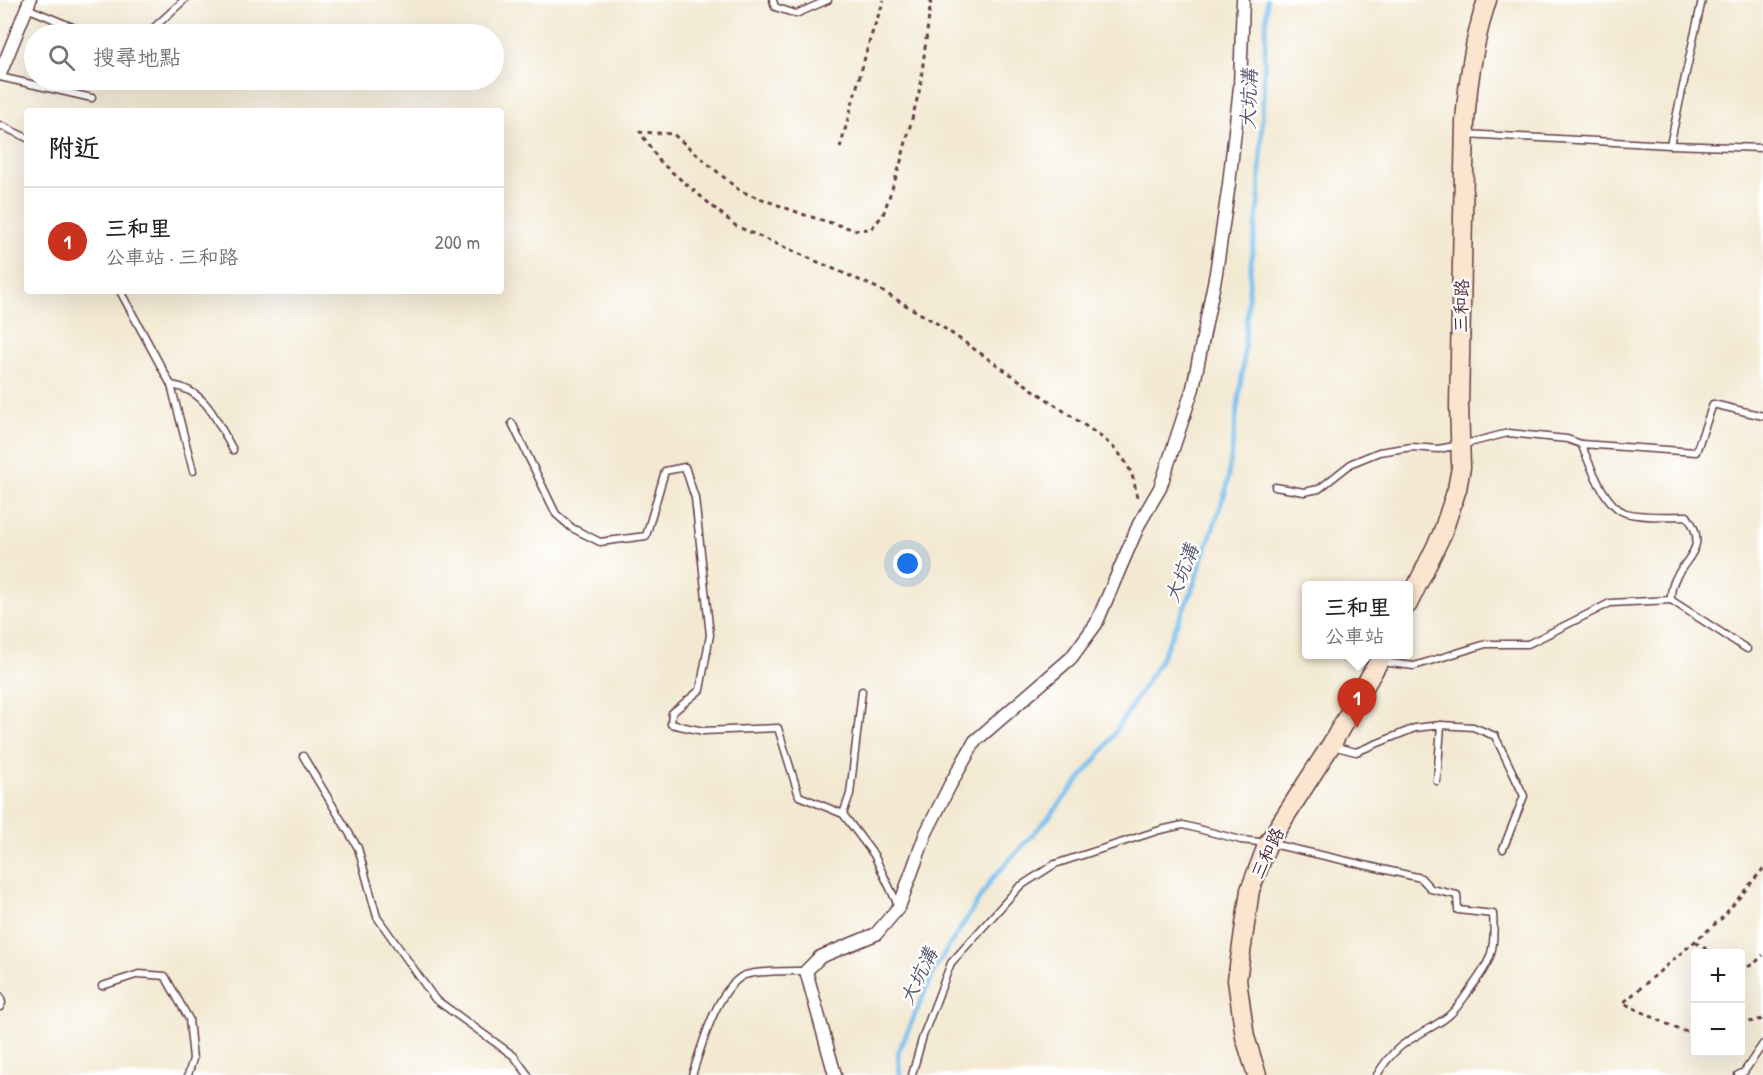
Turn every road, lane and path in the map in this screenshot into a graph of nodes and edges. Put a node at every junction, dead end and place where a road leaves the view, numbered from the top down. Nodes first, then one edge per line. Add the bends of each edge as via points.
1 (184, 0) edge
2 (773, 0) edge
3 (828, 0) edge
4 (884, 0) edge
5 (931, 0) edge
6 (1243, 0) edge
7 (1487, 0) edge
8 (1702, 0) edge
9 (28, 4) edge
10 (69, 24) edge
11 (158, 24) edge
12 (0, 75) edge
13 (24, 81) edge
14 (60, 90) edge
15 (92, 98) dead end
16 (0, 125) edge
17 (1465, 134) junction
18 (24, 137) edge
19 (1670, 145) junction
20 (1763, 147) edge
21 (840, 148) dead end
22 (122, 294) edge
23 (171, 385) junction
24 (1763, 416) edge
25 (512, 423) dead end
26 (1581, 444) junction
27 (1461, 446) junction
28 (233, 450) dead end
29 (193, 471) dead end
30 (1275, 487) dead end
31 (1139, 524) junction
32 (1413, 594) edge
33 (1671, 600) junction
34 (1747, 649) dead end
35 (1381, 659) edge
36 (1386, 659) edge
37 (862, 692) dead end
38 (1440, 725) junction
39 (1331, 745) junction
40 (303, 756) dead end
41 (1437, 781) dead end
42 (843, 814) junction
43 (1268, 843) junction
44 (1503, 849) dead end
45 (1763, 869) edge
46 (899, 907) junction
47 (1695, 941) junction
48 (1707, 949) edge
49 (1763, 955) edge
50 (1745, 968) edge
51 (806, 970) junction
52 (102, 986) dead end
53 (0, 996) edge
54 (0, 1007) edge
55 (1763, 1019) edge
56 (1745, 1023) edge
57 (1691, 1031) edge
58 (1763, 1044) edge
59 (188, 1075) edge
60 (528, 1075) edge
61 (692, 1075) edge
62 (835, 1075) edge
63 (912, 1075) edge
64 (1257, 1075) edge
65 (1377, 1075) edge
66 (1738, 1075) edge

1 - 11 lane
2 - 3 lane via 775,7 796,14
4 - 21 path
5 - 31 path via 920,87 900,165 883,215 871,229 855,230 740,191 673,134 640,132 660,162 736,226 875,287 938,324 1100,436 1120,452 1135,482
6 - 31 street via 1240,87 1229,184 1205,333 1193,388 1160,488
7 - 17 main road, 三和路 via 1467,86
8 - 19 lane
9 - 10 lane
9 - 12 street
12 - 13 lane
14 - 15 lane
16 - 18 lane
17 - 19 lane
17 - 27 main road, 三和路
19 - 20 lane
22 - 23 lane
23 - 28 lane via 202,398
23 - 29 lane
24 - 26 lane via 1713,404 1696,452
25 - 42 lane via 556,514 572,528 600,542 646,536 666,471 686,467 695,498 710,635 700,690 672,712 672,724 703,731 778,728 799,796
26 - 27 lane via 1508,433
26 - 33 lane via 1605,496 1624,512 1687,516 1694,526 1698,544 1670,588
27 - 30 lane via 1379,452 1352,463 1319,489 1304,492
27 - 32 main road, 三和路 via 1461,467 1453,501
31 - 46 street via 1096,624 1071,658 975,741 926,833
33 - 34 lane
33 - 36 lane via 1610,603 1528,644 1486,644 1414,666
35 - 39 main road, 三和路
37 - 42 lane via 850,794
38 - 39 lane via 1415,728 1356,752
38 - 41 lane
38 - 44 lane via 1473,727 1495,736 1524,795
39 - 43 main road, 三和路
40 - 60 lane via 358,848 377,916 435,999 514,1056
42 - 46 lane via 874,855
43 - 63 lane via 1183,825 1055,864 1019,887 951,963
43 - 64 main road, 三和路 via 1250,890 1237,980 1245,1037
43 - 65 lane via 1421,878 1431,889 1457,895 1458,910 1493,914 1495,938 1479,978 1451,1013 1401,1044
45 - 47 path via 1722,918
46 - 51 street via 876,933 820,957
47 - 48 path
47 - 57 path via 1623,1004 1682,1031
49 - 50 path
51 - 61 lane via 742,976 712,1016
51 - 62 street
52 - 59 lane via 139,974 165,976 189,1019 193,1059
53 - 54 lane
55 - 56 path
58 - 66 lane

